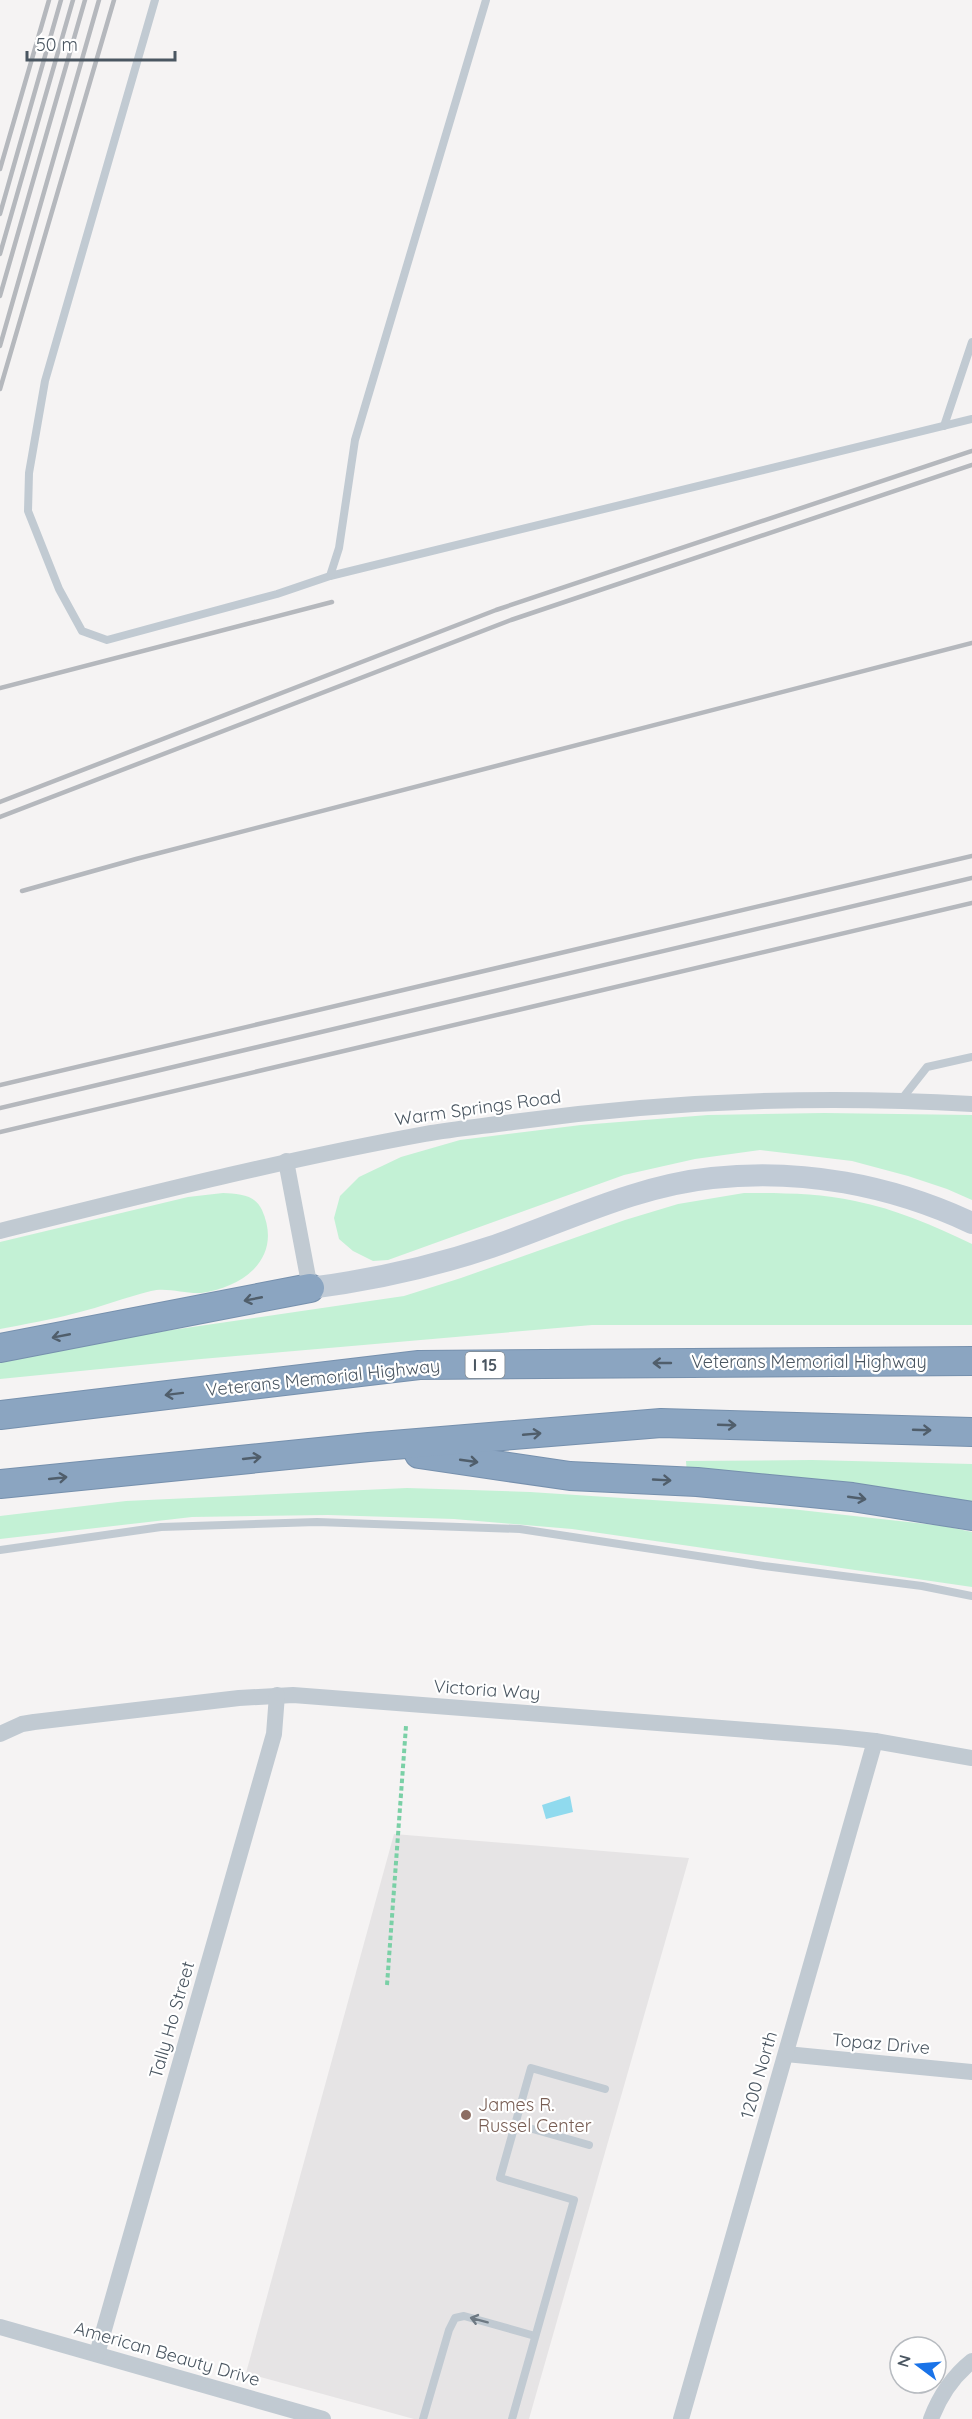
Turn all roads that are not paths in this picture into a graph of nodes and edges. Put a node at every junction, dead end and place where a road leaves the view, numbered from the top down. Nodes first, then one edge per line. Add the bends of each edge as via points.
1 (155, 0) edge
2 (486, 0) edge
3 (972, 342) edge
4 (972, 419) edge
5 (944, 426) junction
6 (330, 576) junction
7 (972, 1057) edge
8 (900, 1100) junction
9 (972, 1104) edge
10 (286, 1161) junction
11 (972, 1223) edge
12 (0, 1230) edge
13 (310, 1288) junction
14 (0, 1348) edge
15 (972, 1361) edge
16 (0, 1415) edge
17 (972, 1432) edge
18 (369, 1446) junction
19 (0, 1484) edge
20 (972, 1516) edge
21 (0, 1550) edge
22 (972, 1596) edge
23 (277, 1695) junction
24 (0, 1734) edge
25 (875, 1741) junction
26 (972, 1758) edge
27 (786, 2054) junction
28 (972, 2072) edge
29 (605, 2089) dead end
30 (515, 2124) junction
31 (589, 2145) dead end
32 (0, 2327) edge
33 (536, 2336) junction
34 (96, 2355) junction
35 (972, 2361) edge
36 (323, 2419) edge
37 (423, 2419) edge
38 (512, 2419) edge
39 (681, 2419) edge
40 (931, 2419) edge

1 - 6 lane via 45,381 29,473 28,511 59,589 82,631 107,640
2 - 6 lane via 355,440 339,548
3 - 5 lane
4 - 5 lane
5 - 6 lane
7 - 8 lane via 927,1067
8 - 9 street, Warm Springs Road
8 - 10 street, Warm Springs Road via 719,1101 580,1113 427,1133
10 - 12 street, Warm Springs Road
10 - 13 street
11 - 13 main road via 934,1205 854,1184 802,1177 711,1178 619,1200 423,1268
13 -> 14 highway
15 -> 16 highway, Veterans Memorial Highway / I 15 via 419,1365
18 -> 17 highway via 661,1423
19 -> 18 highway
18 -> 20 highway via 570,1476 697,1482 852,1497
21 - 22 lane via 161,1527 317,1522 520,1529
23 - 24 street, Victoria Way via 34,1722
23 - 25 street, Victoria Way
23 - 34 street, Tally Ho Street via 274,1734
25 - 26 street, Victoria Way
25 - 27 street, 1200 North
27 - 28 street, Topaz Drive
27 - 39 street, 1200 North
29 - 30 lane via 531,2068
30 - 31 lane
30 - 33 lane via 500,2178 574,2200
32 - 34 street, American Beauty Drive
33 -> 37 lane via 464,2316 455,2318
33 - 38 lane
34 - 36 street, American Beauty Drive
35 - 40 street via 947,2385

